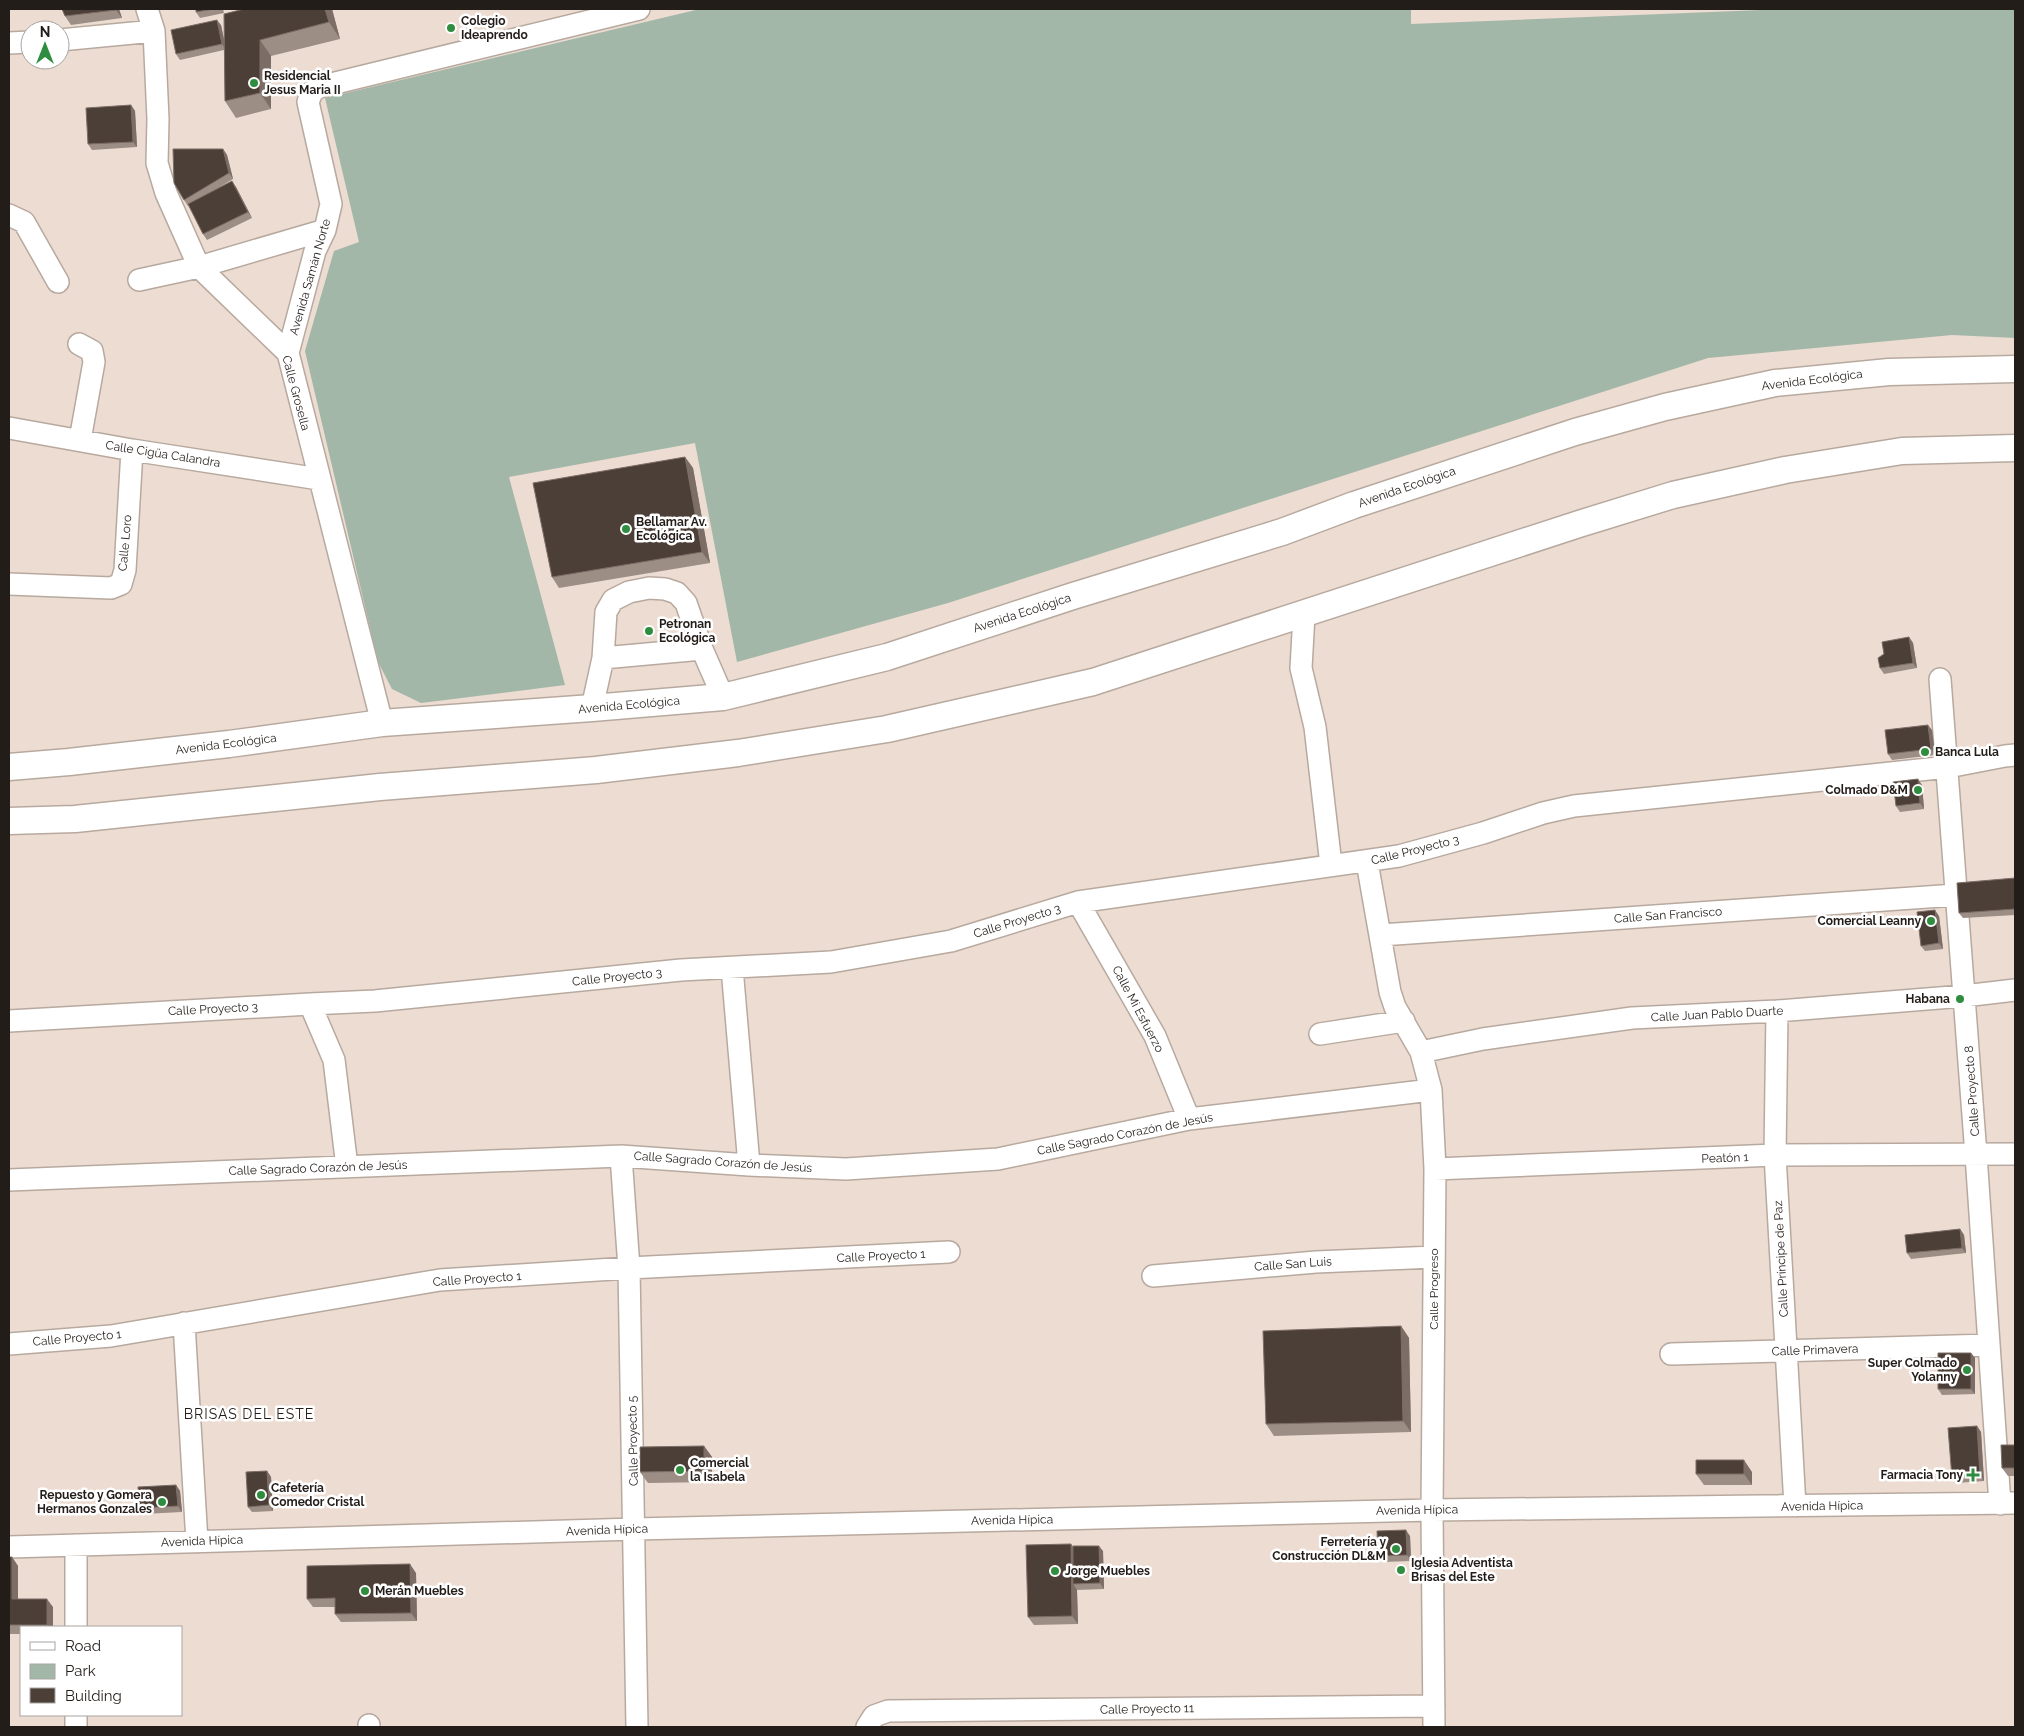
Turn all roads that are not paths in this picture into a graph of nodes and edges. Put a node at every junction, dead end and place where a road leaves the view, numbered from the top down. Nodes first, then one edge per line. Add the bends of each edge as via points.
1 (147, 9) edge
2 (632, 10) edge
3 (154, 31) junction
4 (70, 39) edge
5 (9, 215) edge
6 (325, 230) junction
7 (199, 268) junction
8 (139, 280) dead end
9 (58, 282) dead end
10 (79, 344) dead end
11 (288, 353) junction
12 (2015, 369) edge
13 (9, 428) edge
14 (80, 440) junction
15 (2015, 448) edge
16 (132, 450) junction
17 (319, 479) junction
18 (9, 584) edge
19 (1304, 615) junction
20 (702, 649) junction
21 (603, 658) junction
22 (1940, 679) dead end
23 (722, 697) junction
24 (592, 708) junction
25 (382, 723) junction
26 (2015, 755) edge
27 (9, 767) edge
28 (1948, 767) junction
29 (9, 822) edge
30 (1367, 862) junction
31 (1331, 865) junction
32 (1956, 895) junction
33 (1078, 902) junction
34 (1380, 935) junction
35 (732, 968) junction
36 (2015, 990) edge
37 (1964, 996) junction
38 (310, 1004) junction
39 (1777, 1011) junction
40 (1404, 1021) junction
41 (9, 1022) edge
42 (1320, 1034) dead end
43 (1421, 1052) junction
44 (1431, 1090) junction
45 (1189, 1119) junction
46 (2015, 1154) edge
47 (1976, 1155) junction
48 (621, 1156) junction
49 (1775, 1156) junction
50 (749, 1165) junction
51 (347, 1167) junction
52 (1435, 1169) junction
53 (9, 1180) edge
54 (949, 1252) dead end
55 (1434, 1257) junction
56 (629, 1268) junction
57 (1153, 1276) dead end
58 (184, 1323) junction
59 (9, 1344) edge
60 (1989, 1345) junction
61 (1786, 1350) junction
62 (1671, 1354) dead end
63 (2008, 1503) edge
64 (1796, 1506) junction
65 (1432, 1510) junction
66 (635, 1529) junction
67 (197, 1542) junction
68 (76, 1545) junction
69 (9, 1547) edge
70 (76, 1626) edge
71 (1434, 1706) junction
72 (637, 1727) edge
73 (867, 1727) edge
74 (1434, 1727) edge

1 - 3 street, Calle Grosella
2 - 6 street, Avenida Samán Norte via 319,87 312,92 308,102 331,204
3 - 4 street
3 - 7 street, Calle Grosella via 157,163 166,193
5 - 9 street via 24,222
6 - 7 street
6 - 11 street, Avenida Samán Norte via 315,251
7 - 8 street
7 - 11 street, Calle Grosella
10 - 14 street via 92,351 94,362
11 - 17 street, Calle Grosella
12 - 23 main road, Avenida Ecológica via 1889,372 1775,383 1665,406 1538,444 1282,532 887,657
13 - 14 street, Calle Cigüa Calandra
14 - 16 street, Calle Cigüa Calandra
15 - 19 main road via 1902,451 1785,470 1674,495
16 - 17 street, Calle Cigüa Calandra
16 - 18 street, Calle Loro via 125,570 120,584 111,588
17 - 25 street, Calle Grosella
19 - 29 main road via 1094,682 887,730 596,770 380,787 75,819
19 - 31 street via 1301,668 1314,727
20 - 21 street
20 - 21 street via 686,603 677,593 649,588 629,592 614,600 606,612
20 - 23 street
21 - 24 street
22 - 28 street, Calle Proyecto 8
23 - 24 main road, Avenida Ecológica
24 - 25 main road, Avenida Ecológica
25 - 27 main road, Avenida Ecológica via 229,744
26 - 28 street, Calle Proyecto 3
28 - 30 street, Calle Proyecto 3 via 1574,806 1399,856
28 - 32 street, Calle Proyecto 8
30 - 31 street, Calle Proyecto 3
30 - 34 street, Calle Progreso
31 - 33 street, Calle Proyecto 3
32 - 34 street, Calle San Francisco
32 - 37 street, Calle Proyecto 8
33 - 35 street, Calle Proyecto 3 via 951,941 831,962
33 - 45 street, Calle Mi Esfuerzo via 1155,1036
34 - 40 street, Calle Progreso via 1390,992
35 - 38 street, Calle Proyecto 3 via 681,970 375,1002
35 - 50 street
36 - 37 street, Calle Juan Pablo Duarte
37 - 39 street, Calle Juan Pablo Duarte
37 - 47 street, Calle Proyecto 8
38 - 41 street, Calle Proyecto 3
38 - 51 street via 334,1060
39 - 43 street, Calle Juan Pablo Duarte via 1632,1018
39 - 49 street, Calle Príncipe de Paz
40 - 42 street
40 - 43 street, Calle Progreso
43 - 44 street, Calle Progreso
44 - 45 street, Calle Sagrado Corazón de Jesús
44 - 52 street, Calle Progreso
45 - 50 street, Calle Sagrado Corazón de Jesús via 998,1159 846,1169
46 - 47 street, Peatón 1
47 - 49 street, Peatón 1
47 - 60 street, Calle Proyecto 8
48 - 50 street, Calle Sagrado Corazón de Jesús
48 - 51 street, Calle Sagrado Corazón de Jesús
48 - 56 street, Calle Proyecto 5
49 - 52 street, Peatón 1
49 - 61 street, Calle Príncipe de Paz
51 - 53 street, Calle Sagrado Corazón de Jesús
52 - 55 street, Calle Progreso
54 - 56 street, Calle Proyecto 1
55 - 57 street, Calle San Luis via 1316,1262
55 - 65 street, Calle Progreso
56 - 58 street, Calle Proyecto 1 via 440,1280
56 - 66 street, Calle Proyecto 5
58 - 59 street, Calle Proyecto 1 via 111,1336
58 - 67 street
60 - 61 street, Calle Primavera
60 - 63 street, Calle Proyecto 8
61 - 62 street, Calle Primavera
61 - 64 street, Calle Príncipe de Paz
63 - 64 street, Avenida Hípica
64 - 65 street, Avenida Hípica
65 - 66 street, Avenida Hípica
65 - 71 street, Calle Progreso
66 - 67 street, Avenida Hípica
66 - 72 street, Calle Proyecto 5
67 - 68 street, Avenida Hípica
68 - 69 street, Avenida Hípica
68 - 70 street
71 - 73 street, Calle Proyecto 11 via 888,1712 874,1716
71 - 74 street, Calle Progreso

